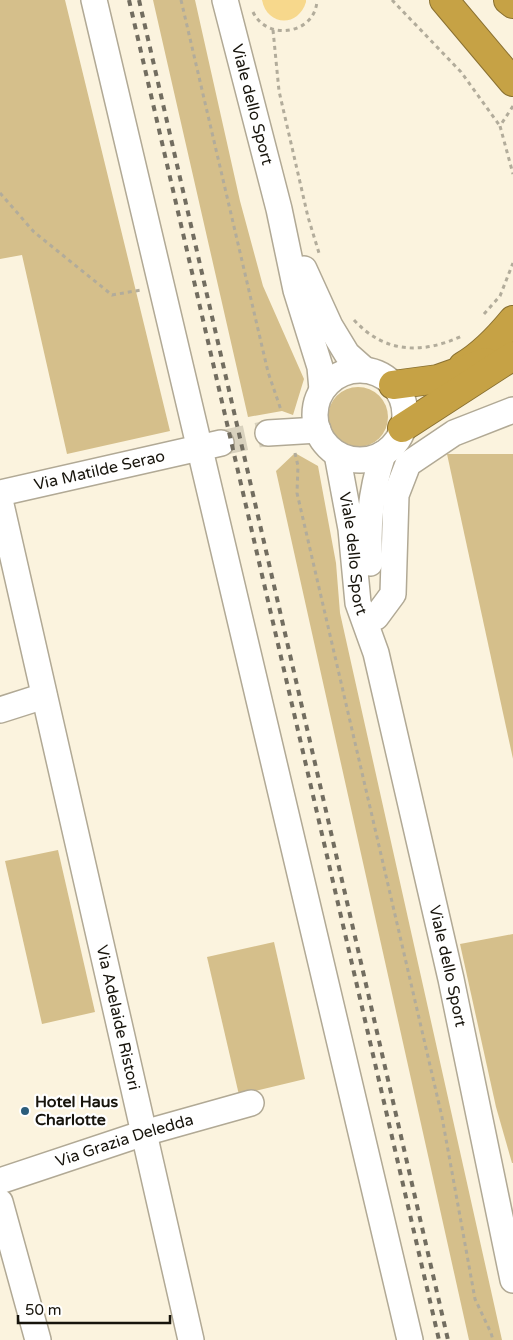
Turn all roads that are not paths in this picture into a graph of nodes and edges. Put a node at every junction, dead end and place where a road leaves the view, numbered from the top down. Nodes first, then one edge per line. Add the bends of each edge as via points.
1 (94, 0) edge
2 (225, 0) edge
3 (444, 0) edge
4 (508, 0) edge
5 (513, 4) edge
6 (513, 82) edge
7 (279, 209) junction
8 (513, 320) edge
9 (513, 352) edge
10 (513, 356) edge
11 (366, 370) junction
12 (513, 374) edge
13 (393, 385) junction
14 (322, 390) junction
15 (443, 390) junction
16 (513, 410) edge
17 (402, 428) junction
18 (318, 430) junction
19 (279, 432) tunnel mouth
20 (210, 446) junction
21 (337, 454) junction
22 (383, 454) junction
23 (0, 493) edge
24 (0, 500) edge
25 (376, 617) junction
26 (376, 653) junction
27 (44, 696) junction
28 (0, 710) edge
29 (251, 1102) dead end
30 (144, 1132) junction
31 (0, 1181) edge
32 (0, 1202) edge
33 (513, 1280) edge
34 (38, 1340) edge
35 (191, 1340) edge
36 (410, 1340) edge

1 - 20 street via 162,286
2 - 7 street, Viale dello Sport
3 - 6 highway
4 - 5 highway
7 - 11 street, Viale dello Sport via 330,326 346,354
7 - 14 street, Viale dello Sport via 296,290 320,367
8 - 15 highway
9 - 15 highway
10 - 15 highway
11 - 13 street via 381,375
11 - 14 street via 342,373
12 - 15 highway
13 - 15 highway
13 - 17 street via 403,402
14 - 18 street via 315,407
15 - 17 highway
16 - 25 street via 454,433 408,464 396,495 393,594
17 - 22 street via 397,440
18 - 19 street
18 - 21 street
20 - 23 street, Via Matilde Serao
20 - 36 street
21 - 22 street via 354,459
21 - 26 street, Viale dello Sport via 351,529 358,603
22 - 25 street, Viale dello Sport via 372,489 369,528
24 - 27 street, Via Adelaide Ristori
25 - 26 street, Viale dello Sport
26 - 33 street, Viale dello Sport via 451,979
27 - 28 street
27 - 30 street, Via Adelaide Ristori
29 - 30 street, Via Grazia Deledda
30 - 31 street, Via Grazia Deledda
30 - 35 street, Via Adelaide Ristori
32 - 34 street

